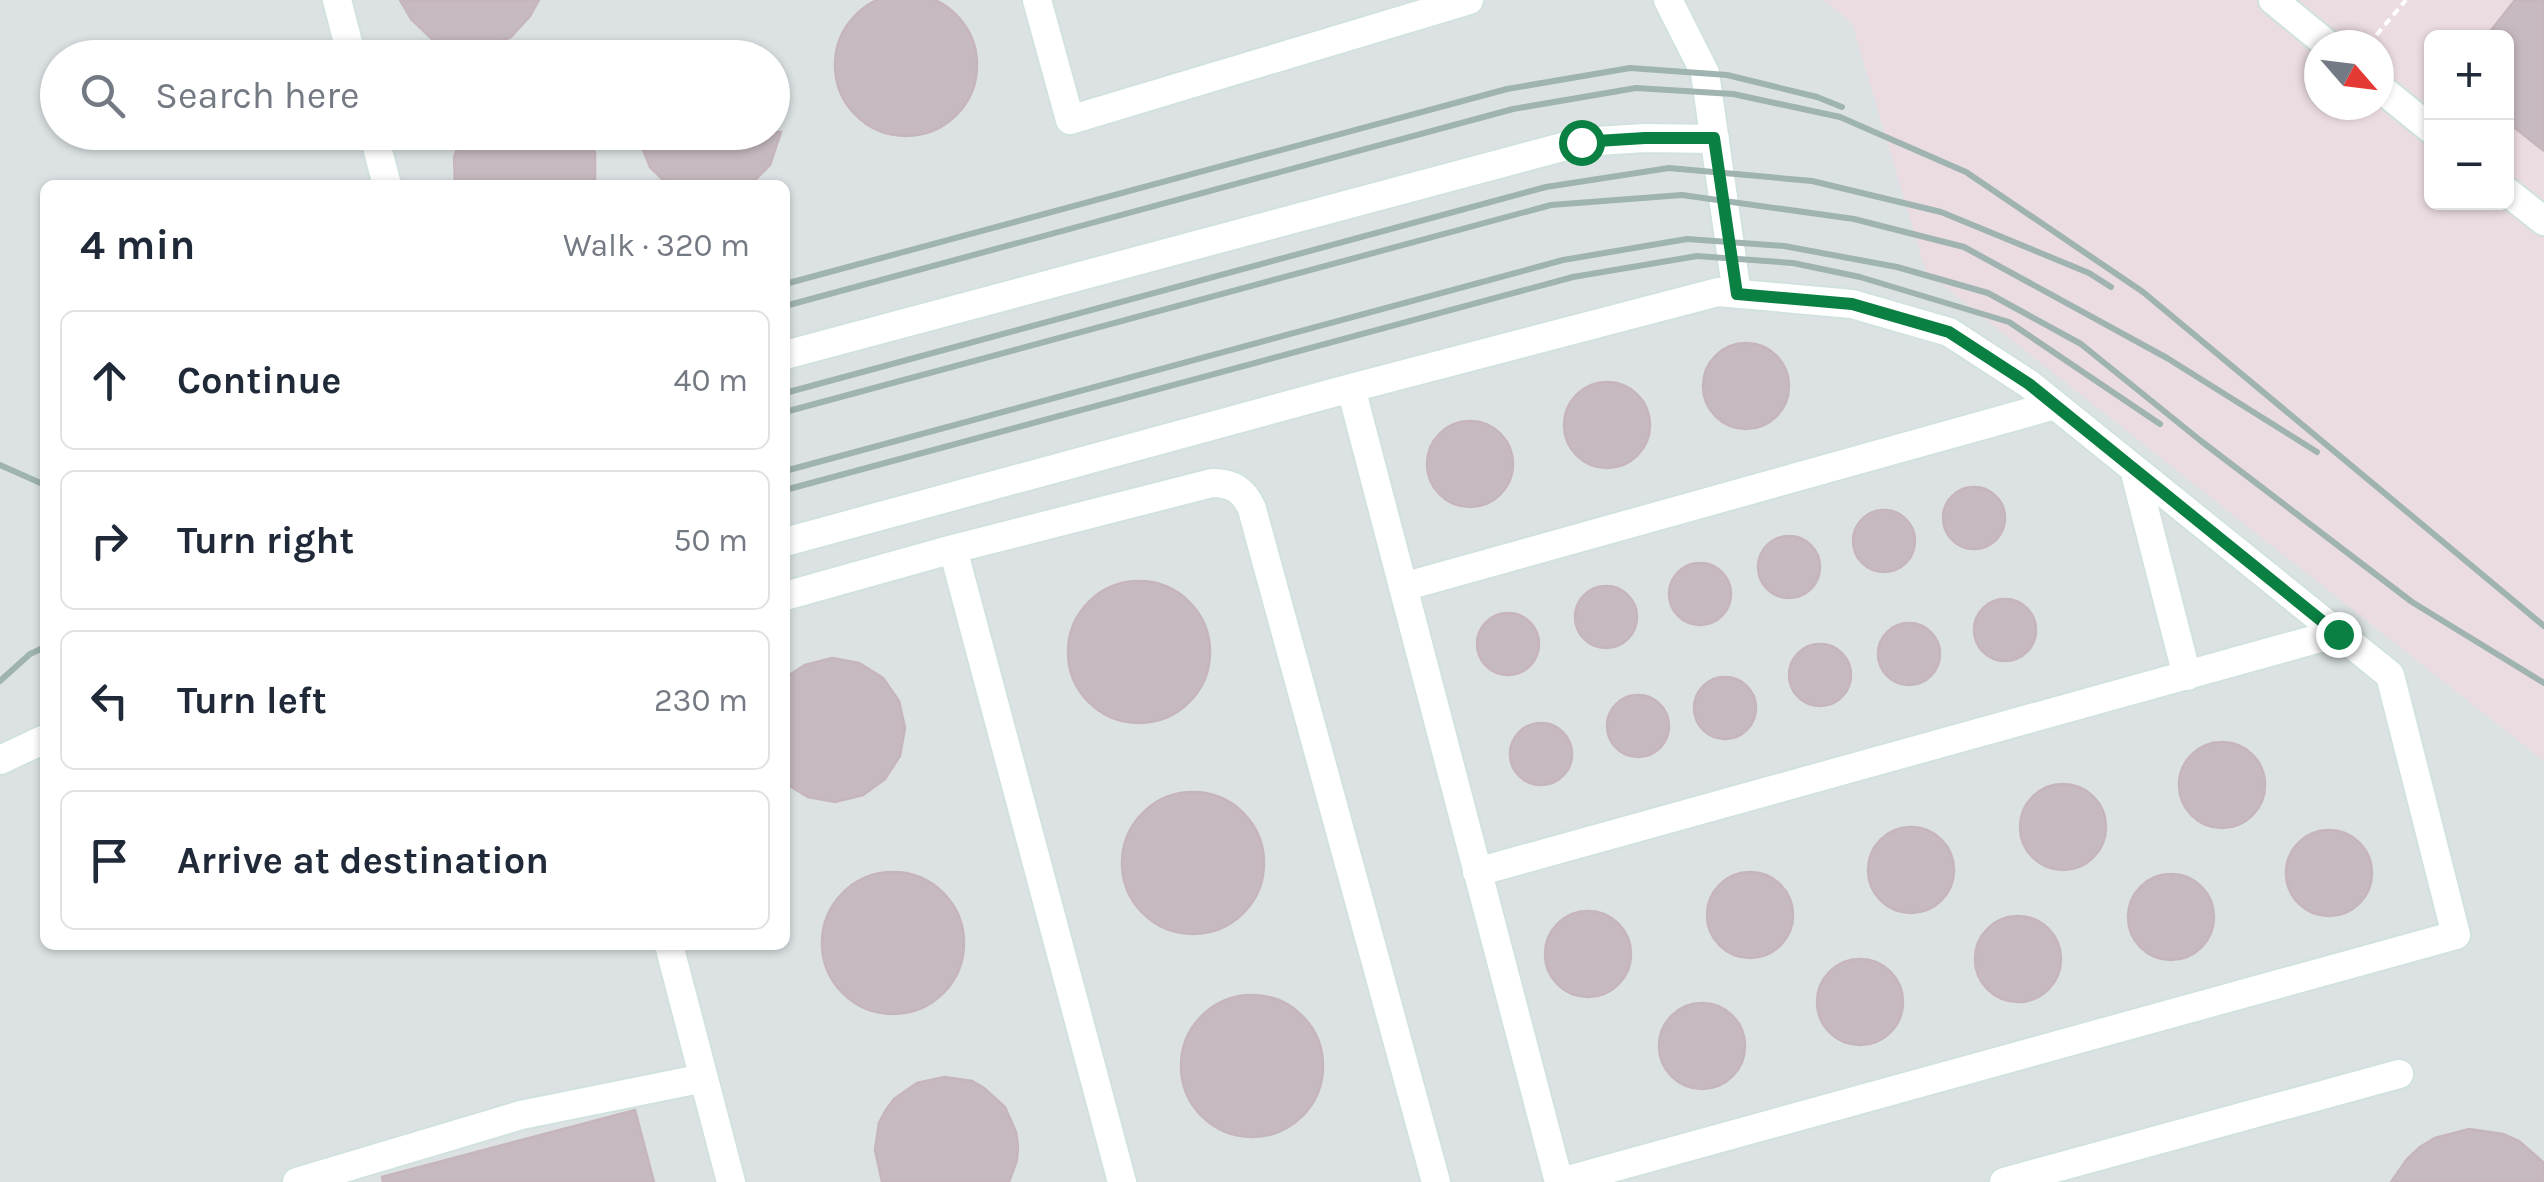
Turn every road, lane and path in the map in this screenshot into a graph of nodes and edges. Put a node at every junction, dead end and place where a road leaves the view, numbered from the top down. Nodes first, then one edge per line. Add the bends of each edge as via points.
1 (337, 0) edge
2 (1038, 0) edge
3 (1468, 0) edge
4 (1668, 0) edge
5 (2273, 0) edge
6 (2406, 0) edge
7 (1432, 4) edge
8 (2310, 30) edge
9 (2381, 30) edge
10 (347, 40) edge
11 (2394, 99) edge
12 (2424, 124) edge
13 (1714, 138) junction
14 (377, 150) edge
15 (386, 180) edge
16 (2514, 197) edge
17 (2544, 221) edge
18 (1737, 294) junction
19 (790, 355) edge
20 (1351, 388) junction
21 (2055, 405) junction
22 (2134, 469) junction
23 (790, 541) edge
24 (954, 549) junction
25 (1403, 587) junction
26 (790, 595) edge
27 (2338, 634) junction
28 (2186, 676) junction
29 (40, 741) edge
30 (0, 760) edge
31 (1477, 872) junction
32 (670, 950) edge
33 (2398, 1074) dead end
34 (704, 1078) junction
35 (297, 1182) edge
36 (731, 1182) edge
37 (1122, 1182) edge
38 (1436, 1182) edge
39 (1560, 1182) edge
40 (2004, 1182) edge

1 - 10 street
2 - 7 street via 1070,120
3 - 7 street
4 - 13 street via 1705,73
5 - 8 street
6 - 9 path
11 - 12 street
13 - 18 street
13 - 19 street via 1581,142
14 - 15 street
16 - 17 street
18 - 20 street via 1718,292
18 - 21 street via 1852,304 1949,332
20 - 23 street
20 - 25 street
21 - 22 street
21 - 25 street
22 - 27 street
22 - 28 street
24 - 26 street
24 - 37 street
24 - 38 street via 1212,483 1232,486 1248,499
25 - 31 street
27 - 28 street
27 - 39 street via 2390,675 2456,935
28 - 31 street
29 - 30 street
31 - 39 street
32 - 34 street
33 - 40 street
34 - 35 street via 521,1115
34 - 36 street

